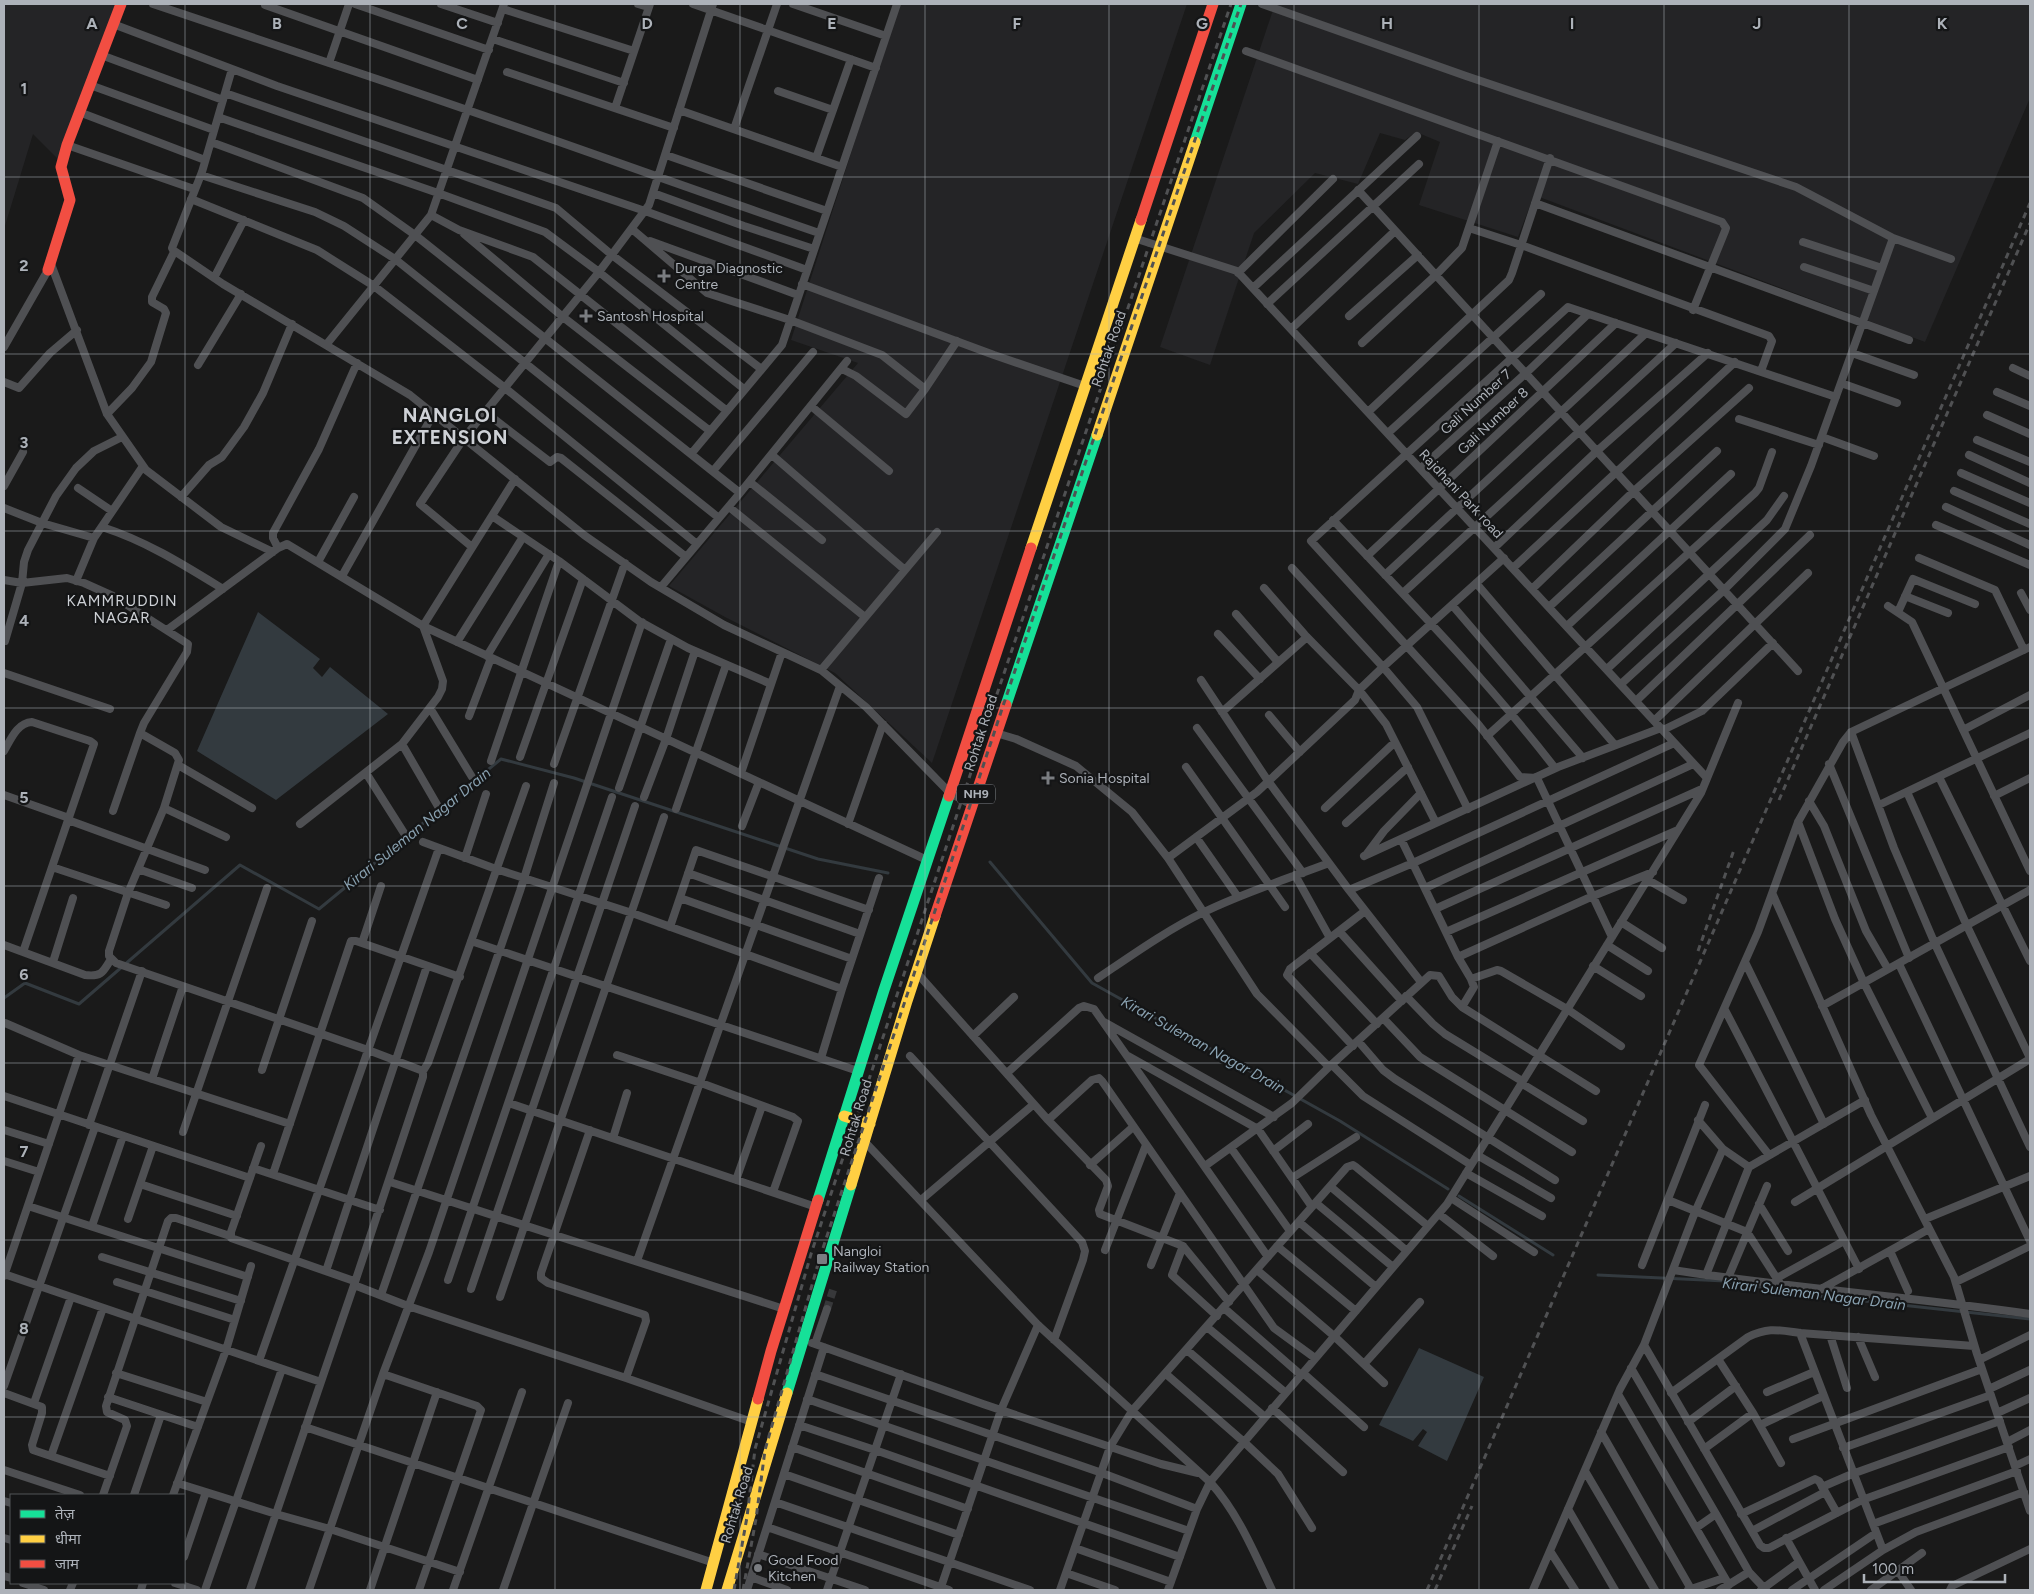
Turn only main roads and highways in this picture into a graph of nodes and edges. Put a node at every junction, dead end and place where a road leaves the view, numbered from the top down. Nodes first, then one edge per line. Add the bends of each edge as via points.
1 (120, 4) edge
2 (1212, 4) edge
3 (1241, 4) edge
4 (50, 266) road end
5 (844, 1116) junction
6 (870, 1124) junction
7 (706, 1590) edge
8 (727, 1590) edge

1 - 4 main road via 67,145 61,172 70,200
2 - 5 main road, Rohtak Road / NH9
3 - 6 main road, Rohtak Road / NH9 via 972,805
5 - 6 main road
5 - 7 main road, Rohtak Road / NH9 via 784,1309
6 - 8 main road, Rohtak Road / NH9

